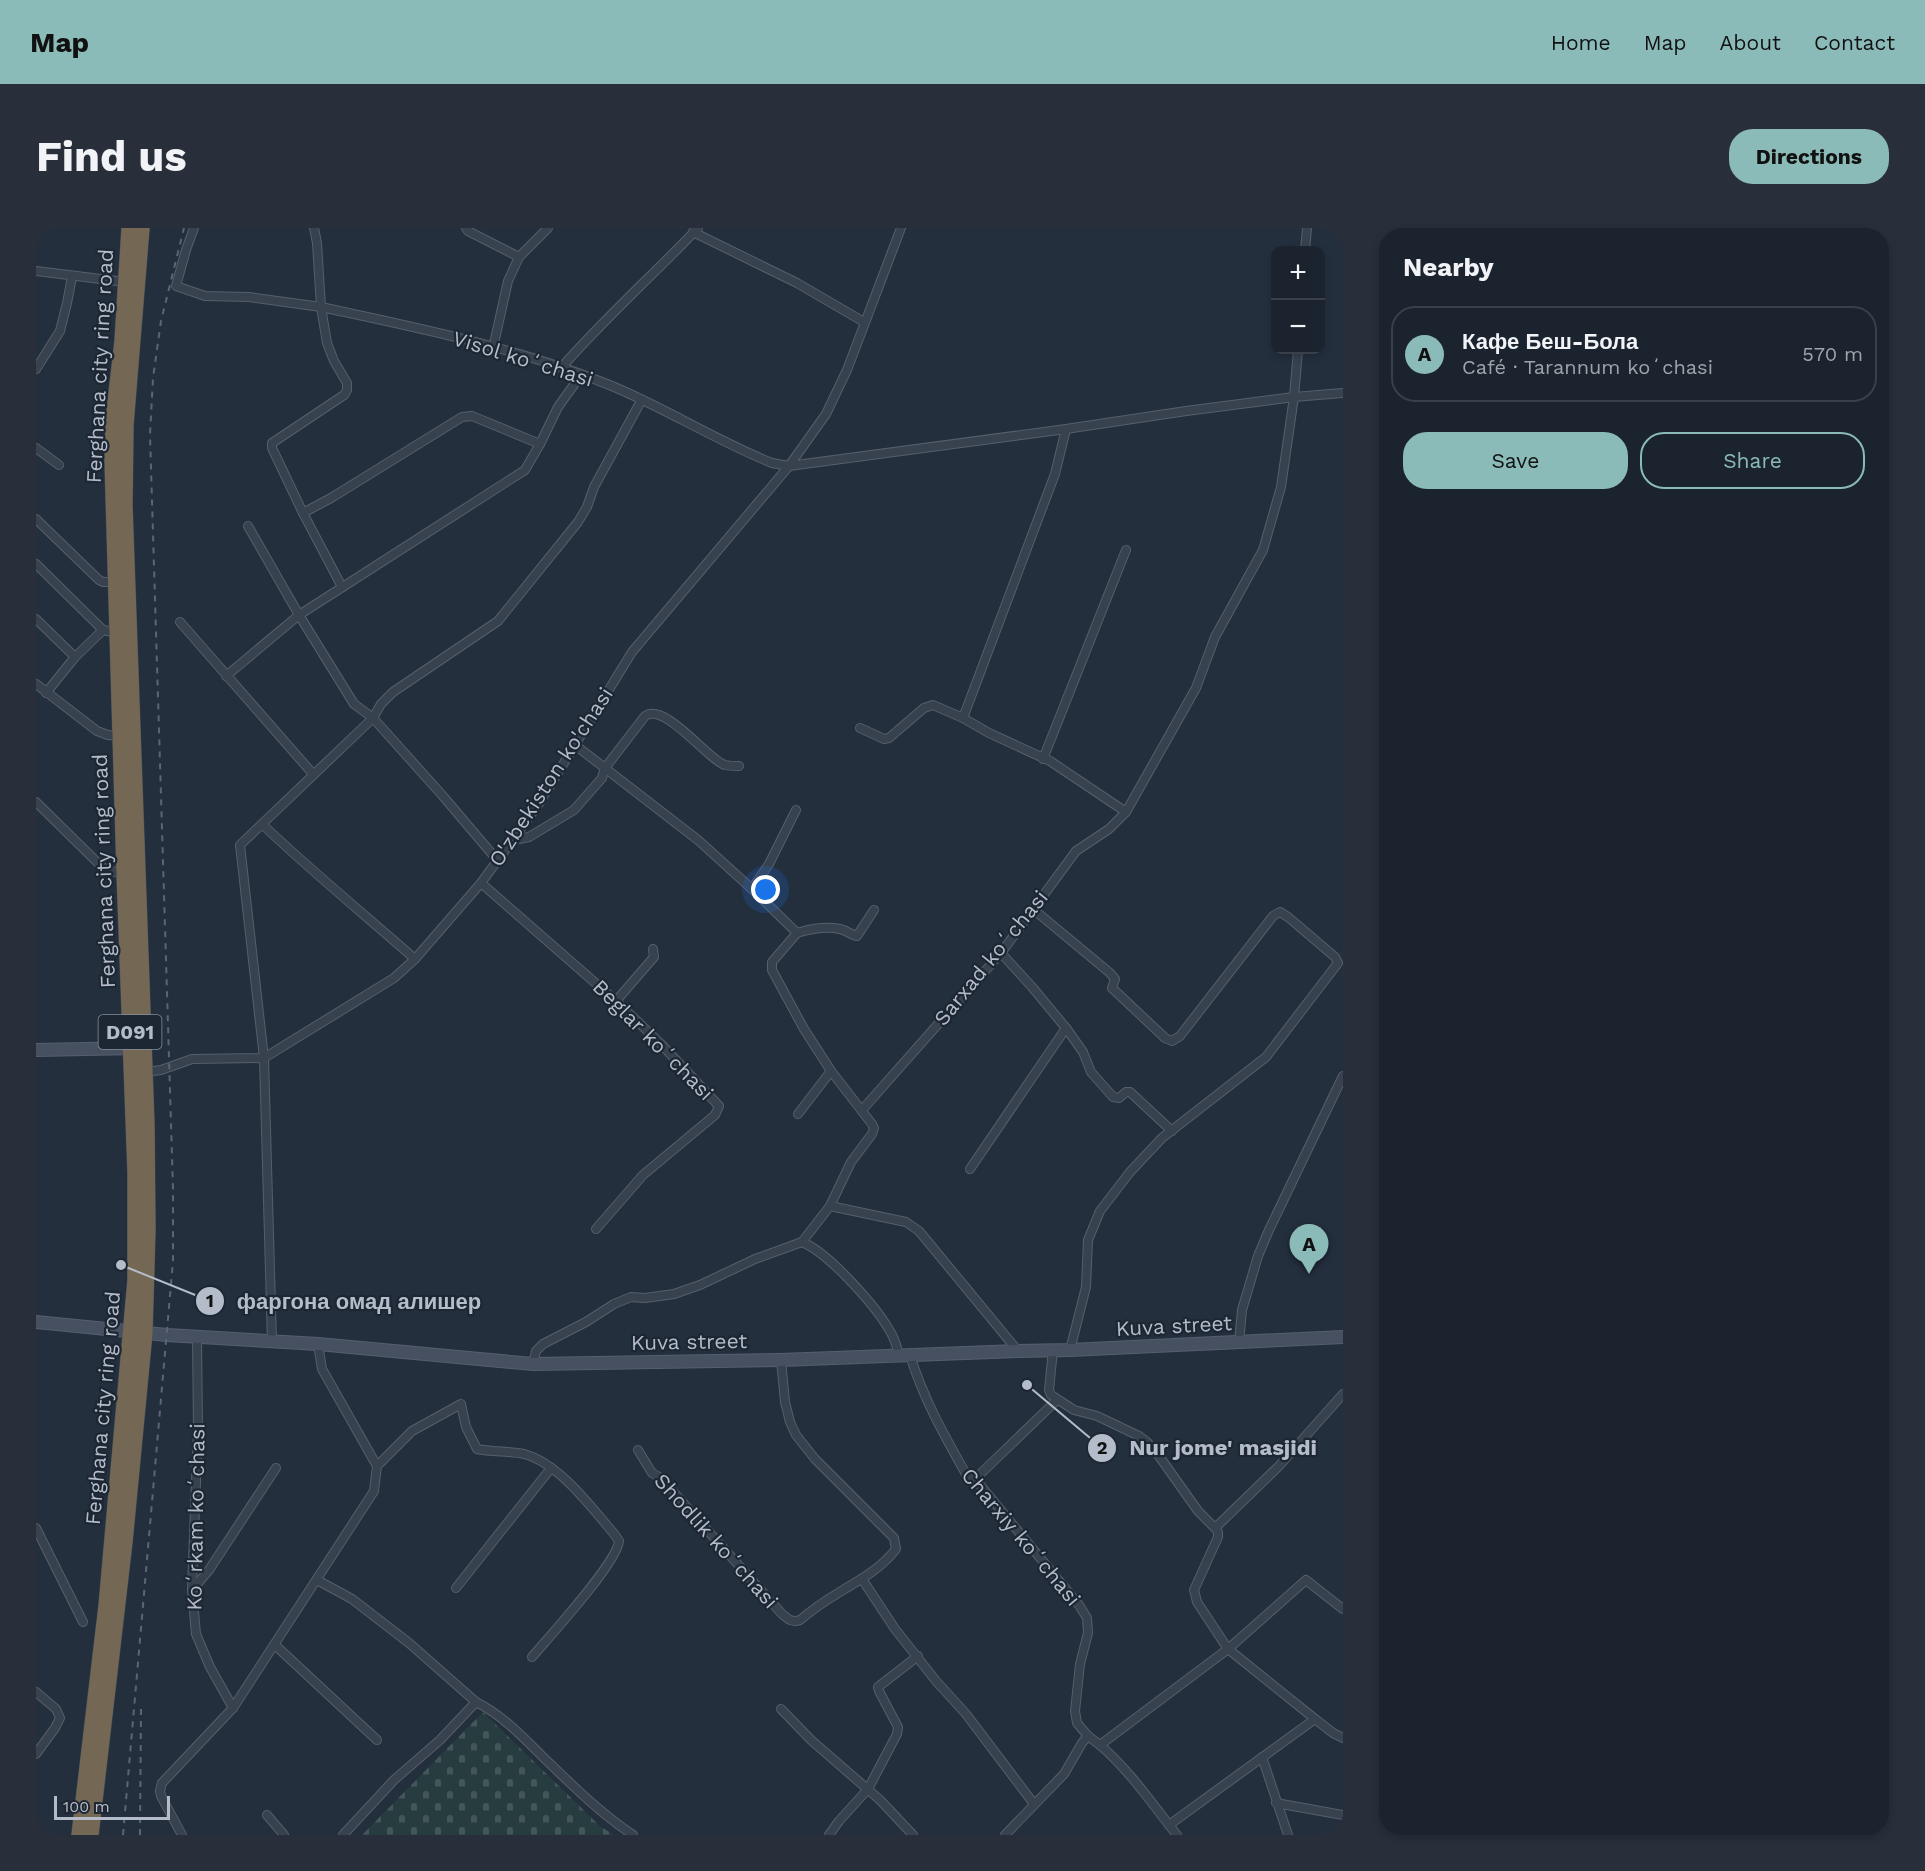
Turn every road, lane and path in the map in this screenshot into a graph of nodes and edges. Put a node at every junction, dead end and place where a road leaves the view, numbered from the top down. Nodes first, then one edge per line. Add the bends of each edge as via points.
1 (129, 228) edge
2 (142, 228) edge
3 (194, 228) edge
4 (314, 228) edge
5 (458, 228) edge
6 (548, 228) edge
7 (901, 228) edge
8 (1307, 228) edge
9 (467, 230) edge
10 (696, 230) edge
11 (1305, 246) edge
12 (519, 257) junction
13 (36, 271) edge
14 (72, 277) junction
15 (125, 282) junction
16 (321, 307) junction
17 (864, 322) junction
18 (493, 348) junction
19 (1298, 354) edge
20 (561, 368) junction
21 (36, 369) edge
22 (581, 375) junction
23 (1343, 393) edge
24 (1294, 397) junction
25 (641, 401) junction
26 (1066, 429) junction
27 (540, 444) junction
28 (36, 448) edge
29 (59, 465) dead end
30 (789, 466) junction
31 (303, 513) junction
32 (36, 519) edge
33 (248, 526) dead end
34 (1126, 550) dead end
35 (36, 564) edge
36 (116, 582) junction
37 (342, 587) junction
38 (299, 615) junction
39 (36, 619) edge
40 (180, 622) dead end
41 (110, 632) junction
42 (75, 657) junction
43 (226, 676) junction
44 (36, 684) edge
45 (46, 693) junction
46 (373, 718) junction
47 (963, 718) junction
48 (860, 728) dead end
49 (120, 736) junction
50 (574, 745) junction
51 (1043, 759) junction
52 (739, 766) dead end
53 (605, 768) junction
54 (313, 774) junction
55 (36, 801) edge
56 (796, 810) dead end
57 (1125, 812) junction
58 (262, 824) junction
59 (514, 840) junction
60 (498, 861) junction
61 (124, 873) junction
62 (481, 883) junction
63 (752, 889) junction
64 (1033, 909) junction
65 (874, 910) dead end
66 (797, 933) junction
67 (652, 949) dead end
68 (1001, 953) junction
69 (415, 959) junction
70 (616, 1001) junction
71 (1066, 1028) junction
72 (137, 1048) junction
73 (36, 1050) edge
74 (264, 1058) junction
75 (831, 1071) junction
76 (145, 1072) junction
77 (1343, 1076) edge
78 (862, 1110) junction
79 (798, 1114) dead end
80 (1172, 1131) junction
81 (970, 1169) dead end
82 (830, 1206) junction
83 (596, 1229) dead end
84 (802, 1242) junction
85 (36, 1322) edge
86 (138, 1332) junction
87 (197, 1337) junction
88 (1343, 1337) edge
89 (272, 1342) junction
90 (1239, 1343) junction
91 (318, 1344) junction
92 (1053, 1350) junction
93 (1070, 1350) junction
94 (1018, 1351) junction
95 (905, 1355) junction
96 (781, 1360) junction
97 (533, 1364) junction
98 (1343, 1394) edge
99 (1057, 1400) junction
100 (638, 1450) dead end
101 (378, 1466) junction
102 (276, 1468) dead end
103 (552, 1468) junction
104 (975, 1479) junction
105 (36, 1528) edge
106 (1215, 1528) junction
107 (862, 1579) junction
108 (317, 1580) junction
109 (456, 1588) dead end
110 (192, 1589) junction
111 (1343, 1610) edge
112 (83, 1622) dead end
113 (275, 1645) junction
114 (1228, 1649) junction
115 (918, 1656) junction
116 (532, 1657) dead end
117 (36, 1692) edge
118 (476, 1702) junction
119 (233, 1708) junction
120 (781, 1709) dead end
121 (1314, 1719) junction
122 (1088, 1736) junction
123 (1343, 1738) edge
124 (377, 1740) dead end
125 (1100, 1745) junction
126 (36, 1754) edge
127 (1262, 1757) junction
128 (868, 1789) junction
129 (1276, 1803) junction
130 (1034, 1804) junction
131 (267, 1815) dead end
132 (1343, 1815) edge
133 (1169, 1825) junction
134 (85, 1831) edge
135 (182, 1835) edge
136 (284, 1835) edge
137 (343, 1835) edge
138 (633, 1835) edge
139 (829, 1835) edge
140 (913, 1835) edge
141 (1005, 1835) edge
142 (1178, 1835) edge
143 (1288, 1835) edge

1 - 15 highway, Ferghana city ring road / D091
2 - 72 highway, Ferghana city ring road / D091 via 126,425 125,506
3 - 16 street, Visol koʻchasi via 176,286 205,296 249,297
4 - 16 street
5 - 9 street
6 - 12 street
7 - 17 street, O'zbekiston ko'chasi
8 - 11 street
9 - 12 street
10 - 17 street
10 - 20 street
12 - 18 street via 508,281
13 - 14 street
14 - 15 street
14 - 21 street via 60,332
15 - 36 highway, Ferghana city ring road / D091 via 112,450
16 - 18 street, Visol koʻchasi
16 - 31 street via 327,343 347,390 272,443
17 - 30 street, O'zbekiston ko'chasi via 826,414
18 - 20 street, Visol koʻchasi
19 - 24 street, Sarxad koʻchasi
20 - 22 street, Visol koʻchasi
22 - 25 street, Visol koʻchasi
22 - 27 street via 558,407
23 - 24 street
24 - 26 street
24 - 57 street, Sarxad koʻchasi via 1281,487 1263,550 1215,637 1196,688
25 - 30 street, Visol koʻchasi via 755,456
25 - 46 street via 578,522 498,621 393,692
26 - 30 street
26 - 47 street via 1055,474
27 - 31 street via 472,416 462,417
27 - 37 street via 525,470
28 - 29 street
30 - 50 street, O'zbekiston ko'chasi via 632,651
31 - 37 street
32 - 36 street via 99,580
33 - 38 street
34 - 51 street
35 - 41 street
36 - 41 highway, Ferghana city ring road / D091
37 - 38 street
38 - 43 street
38 - 46 street via 354,704
39 - 42 street
40 - 43 street
41 - 42 street
41 - 49 highway, Ferghana city ring road / D091
42 - 45 street
43 - 54 street
44 - 45 street
45 - 49 street via 97,731
46 - 54 street
46 - 60 street
47 - 48 street via 933,705 889,738
47 - 51 street
49 - 61 highway, Ferghana city ring road / D091
50 - 53 street
50 - 59 street, O'zbekiston ko'chasi
51 - 57 street
52 - 53 street via 723,765 665,718 653,713 645,716
53 - 59 street via 602,778 574,810 529,837
53 - 63 street via 699,840
54 - 58 street
55 - 61 street via 100,865
56 - 63 street
57 - 64 street, Sarxad koʻchasi via 1109,829 1076,851
58 - 69 street
58 - 74 street via 240,845
59 - 60 street, O'zbekiston ko'chasi
60 - 62 street, O'zbekiston ko'chasi
61 - 72 highway, Ferghana city ring road / D091
62 - 69 street, O'zbekiston ko'chasi
62 - 70 street, Beglar koʻchasi
63 - 66 street
64 - 68 street, Sarxad koʻchasi
64 - 80 street via 1110,973 1115,980 1112,987 1172,1041 1280,912 1335,957 1338,963 1334,969 1266,1057
65 - 66 street via 858,936 830,928
66 - 75 street via 771,967
67 - 70 street via 654,957
68 - 71 street
68 - 78 street, Sarxad koʻchasi
69 - 74 street, O'zbekiston ko'chasi via 394,978
70 - 83 street, Beglar koʻchasi via 662,1044 719,1109 643,1175
71 - 80 street via 1091,1072 1113,1097 1130,1092
71 - 81 street
72 - 73 main road
72 - 76 highway, Ferghana city ring road / D091
72 - 86 highway, Ferghana city ring road / D091
74 - 76 street via 192,1059
74 - 89 street
75 - 78 street
75 - 79 street
76 - 86 highway, Ferghana city ring road / D091 via 148,1229
77 - 90 street via 1258,1256 1242,1310
78 - 82 street via 873,1131 851,1162
80 - 93 street via 1130,1172 1100,1211 1088,1240 1086,1287
82 - 84 street
82 - 94 street via 913,1226
84 - 95 street, Charxiy koʻchasi via 855,1286
84 - 97 street via 755,1259 700,1286 664,1295 631,1297 614,1304 543,1344 536,1351
85 - 86 main road, Kuva street
86 - 87 main road, Kuva street
86 - 134 highway, Ferghana city ring road / D091
87 - 89 main road, Kuva street
87 - 110 street, Koʻrkam koʻchasi
88 - 90 main road, Kuva street
89 - 91 main road, Kuva street
90 - 93 main road, Kuva street
91 - 97 main road, Kuva street
91 - 101 street via 322,1369
92 - 93 main road, Kuva street
92 - 94 main road, Kuva street
92 - 99 street via 1049,1390
94 - 95 main road, Kuva street
95 - 96 main road, Kuva street
95 - 104 street, Charxiy koʻchasi via 966,1474
96 - 97 main road, Kuva street
96 - 107 street, Shodlik koʻchasi via 785,1402 796,1435 815,1460 894,1538 896,1549 889,1558
98 - 106 street via 1278,1467
99 - 104 street
99 - 106 street via 1147,1442
100 - 107 street, Shodlik koʻchasi via 652,1473 790,1620 800,1620
101 - 103 street via 412,1431 461,1404 465,1427 477,1449 524,1454
101 - 108 street via 374,1491
102 - 110 street via 209,1570
103 - 109 street
103 - 116 street via 582,1496 619,1541 585,1593
104 - 122 street, Charxiy koʻchasi via 1087,1618 1075,1711 1077,1723
105 - 112 street
106 - 114 street via 1218,1537 1193,1593
107 - 115 street
108 - 113 street
108 - 118 street via 352,1599
110 - 119 street, Koʻrkam koʻchasi via 196,1634
111 - 114 street via 1306,1580
113 - 119 street
113 - 124 street
114 - 121 street
114 - 125 street
115 - 128 street via 878,1687 898,1730
115 - 130 street
117 - 126 street via 56,1709 60,1718
118 - 137 street
118 - 138 street via 494,1712 586,1799
119 - 135 street via 162,1783 161,1796
120 - 128 street
121 - 123 street
121 - 127 street
122 - 125 street
122 - 130 street via 1068,1769
125 - 133 street
127 - 129 street
127 - 133 street
128 - 139 street
128 - 140 street
129 - 132 street
129 - 143 street
130 - 141 street
131 - 136 street
133 - 142 street

